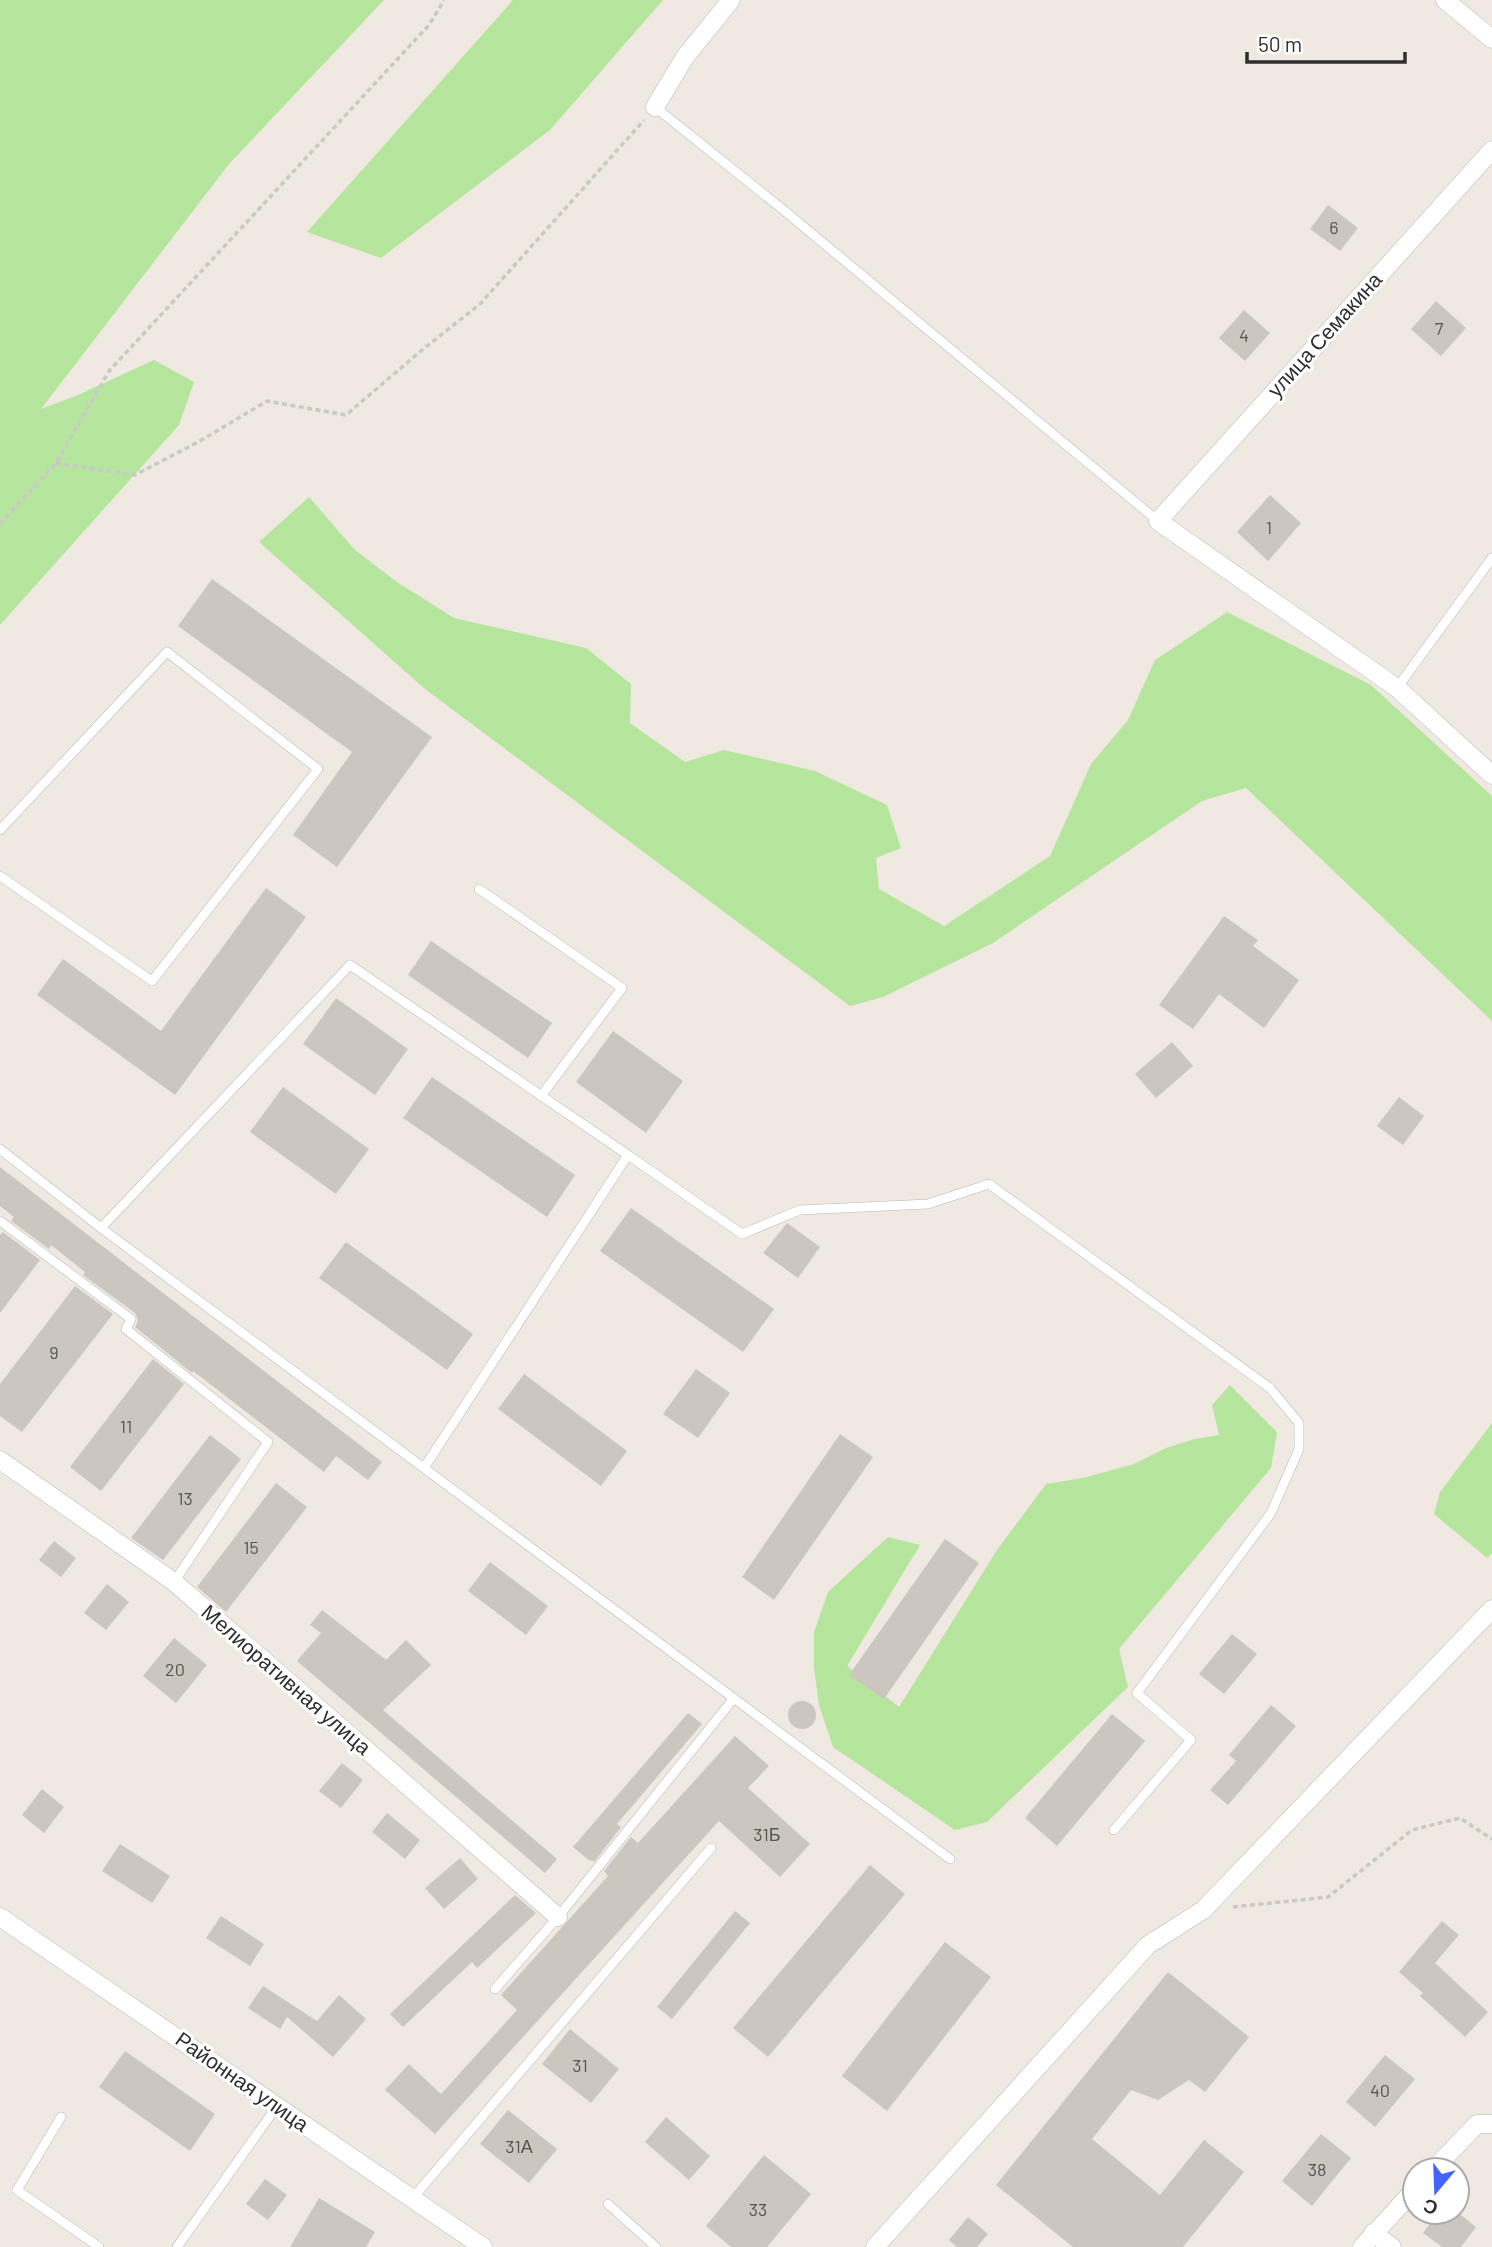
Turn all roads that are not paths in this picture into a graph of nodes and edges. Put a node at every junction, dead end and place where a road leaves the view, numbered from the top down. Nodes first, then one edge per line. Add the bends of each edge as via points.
1 (731, 0) edge
2 (1445, 0) edge
3 (1492, 39) edge
4 (655, 107) joint
5 (1492, 150) edge
6 (1158, 521) junction
7 (1492, 558) edge
8 (1397, 688) junction
9 (1492, 775) edge
10 (0, 830) edge
11 (0, 876) edge
12 (479, 889) dead end
13 (541, 1096) junction
14 (0, 1149) edge
15 (628, 1155) junction
16 (0, 1221) edge
17 (101, 1228) junction
18 (0, 1460) edge
19 (424, 1468) junction
20 (174, 1582) junction
21 (1492, 1609) edge
22 (734, 1698) junction
23 (1114, 1830) dead end
24 (711, 1848) dead end
25 (950, 1860) dead end
26 (0, 1917) edge
27 (558, 1917) junction
28 (495, 1989) dead end
29 (277, 2106) junction
30 (61, 2117) dead end
31 (1484, 2124) edge
32 (1449, 2156) edge
33 (412, 2199) junction
34 (608, 2204) dead end
35 (1401, 2204) edge
36 (1367, 2240) edge
37 (99, 2247) edge
38 (177, 2247) edge
39 (483, 2247) edge
40 (656, 2247) edge
41 (875, 2247) edge
42 (1392, 2247) edge

1 - 4 street via 685,57
2 - 3 street
4 - 6 lane
5 - 6 street, улица Семакина
6 - 8 street
7 - 8 lane
8 - 9 street
10 - 11 lane via 167,652 318,769 152,981
12 - 13 lane via 622,988
13 - 15 lane
13 - 17 lane via 350,965
14 - 17 lane
15 - 19 lane
15 - 23 lane via 742,1234 800,1210 928,1205 989,1184 1270,1388 1299,1423 1299,1449 1271,1513 1136,1693 1191,1740
16 - 20 lane via 131,1319 126,1329 268,1442
17 - 19 lane
18 - 20 street, Мелиоративная улица
19 - 22 lane
20 - 27 street, Мелиоративная улица
21 - 41 street via 1203,1910 1148,1945
22 - 25 lane
22 - 27 lane
24 - 33 lane
26 - 29 street, Районная улица
27 - 28 lane
29 - 33 street, Районная улица
29 - 38 lane
30 - 37 lane via 17,2190
31 - 32 street
33 - 39 street, Районная улица
34 - 40 lane
35 - 36 street
36 - 42 street

